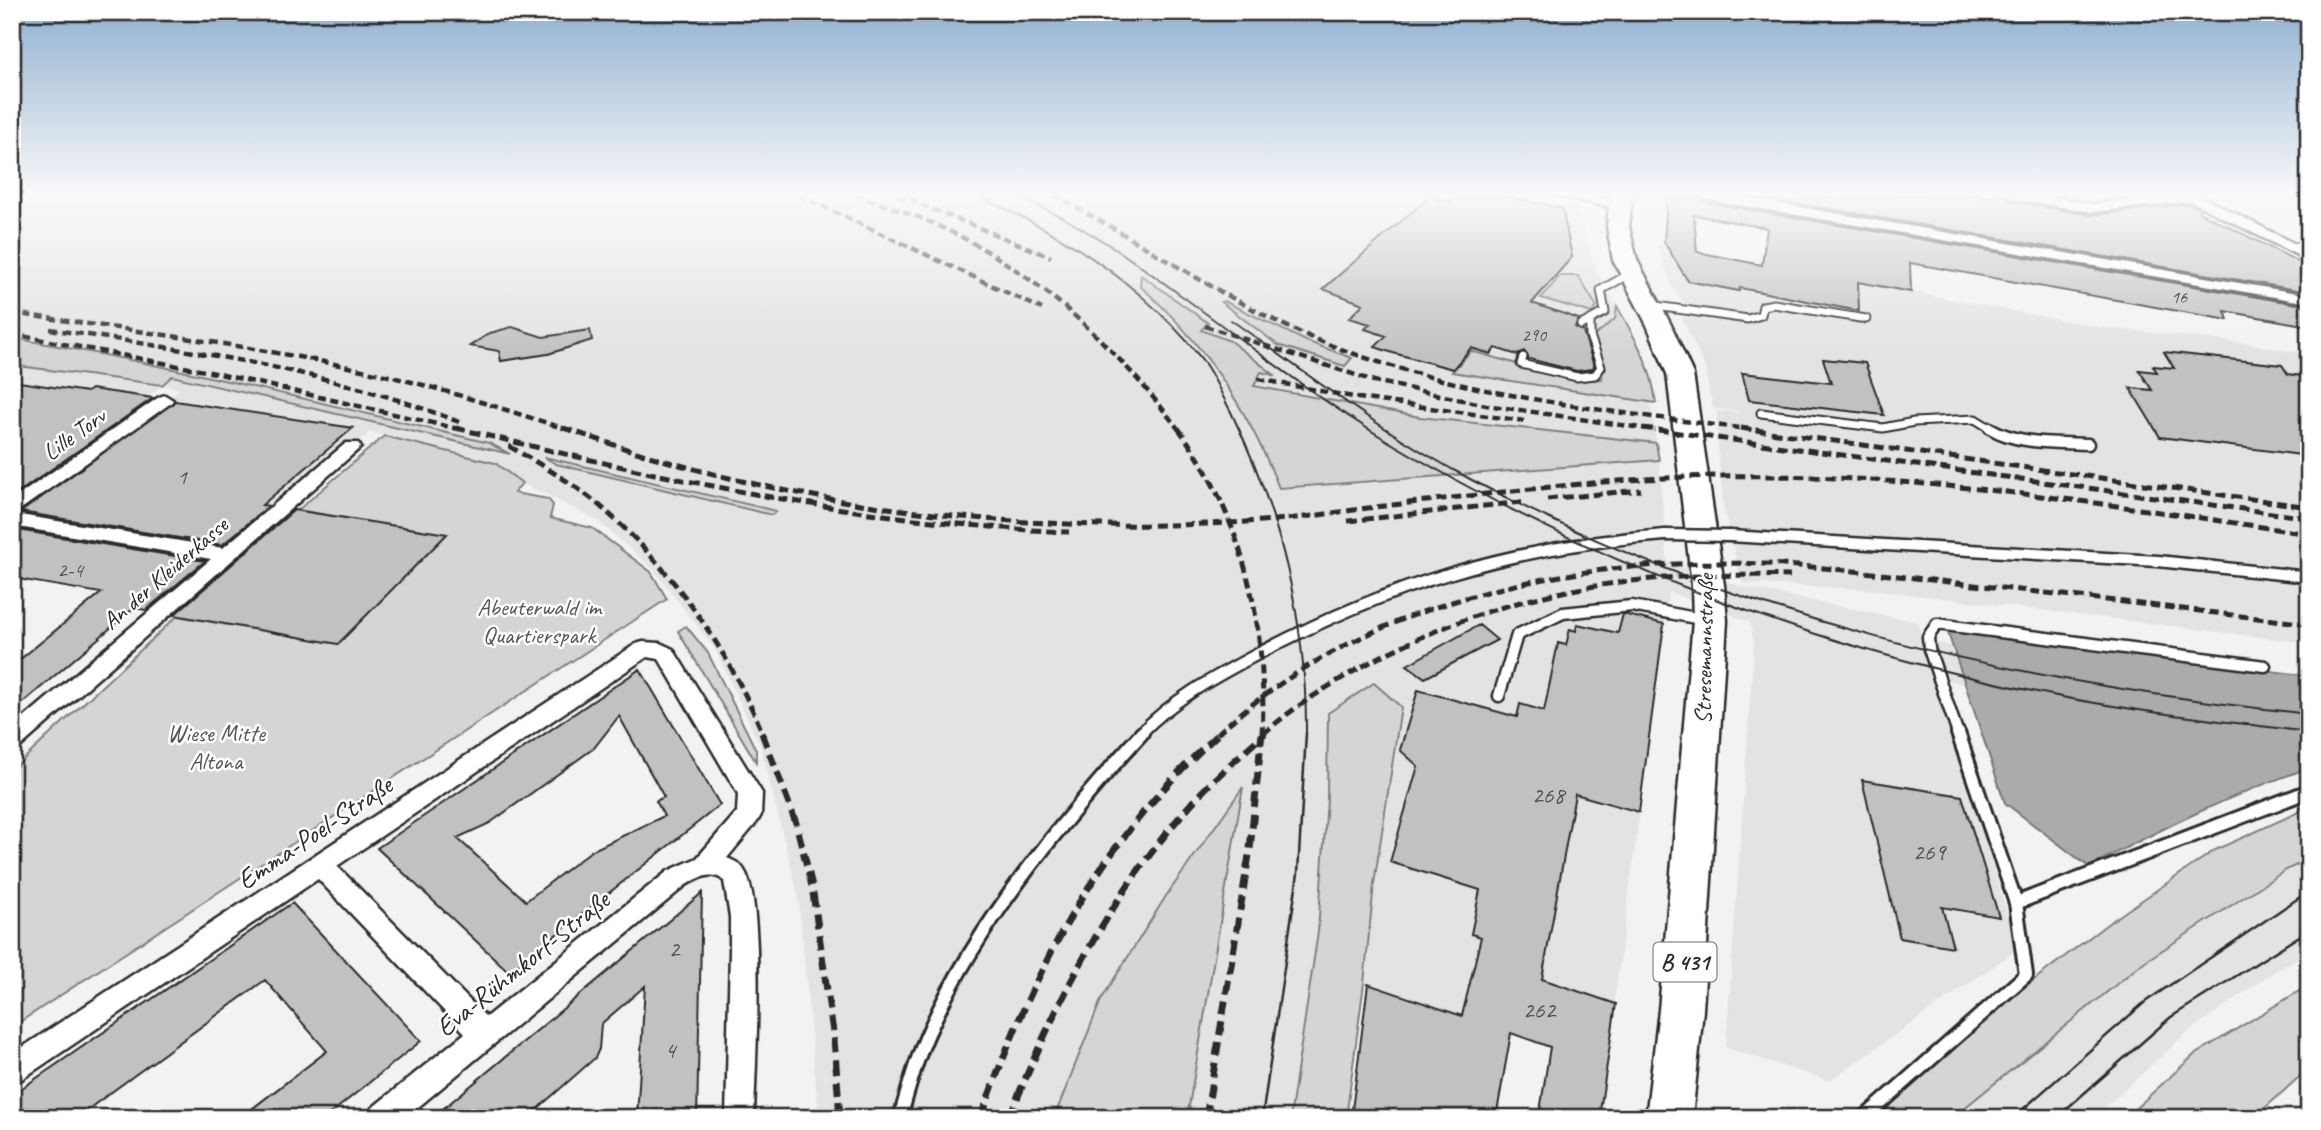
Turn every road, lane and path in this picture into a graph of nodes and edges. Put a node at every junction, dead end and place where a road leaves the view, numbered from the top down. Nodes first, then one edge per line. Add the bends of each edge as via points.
1 (1623, 248) edge
2 (2011, 248) edge
3 (2290, 248) edge
4 (2309, 257) edge
5 (1631, 273) junction
6 (2309, 299) edge
7 (1648, 305) junction
8 (1866, 319) dead end
9 (1523, 357) dead end
10 (165, 400) dead end
11 (1761, 413) dead end
12 (2088, 444) dead end
13 (352, 447) dead end
14 (12, 509) edge
15 (12, 520) edge
16 (226, 555) junction
17 (2309, 577) edge
18 (1710, 621) junction
19 (2265, 666) dead end
20 (1499, 696) dead end
21 (12, 741) edge
22 (2309, 791) edge
23 (319, 864) junction
24 (706, 865) junction
25 (2016, 903) junction
26 (484, 1034) junction
27 (12, 1070) edge
28 (382, 1118) edge
29 (740, 1118) edge
30 (900, 1118) edge
31 (1668, 1118) edge
32 (1864, 1118) edge

1 - 5 main road, Stresemannstraße / B 431
2 - 6 street
3 - 4 street
5 - 7 main road, Stresemannstraße / B 431
5 - 9 lane via 1601,290 1605,312 1586,323 1601,368 1595,375 1577,377 1521,364
7 - 8 lane via 1748,319 1761,315 1763,306 1774,304
7 - 18 main road, Stresemannstraße / B 431 via 1677,363 1683,388
10 - 14 street, Lille Torv
11 - 12 lane via 1883,428 1975,419 2001,435
13 - 16 street, An der Kleiderkasse
15 - 16 street
16 - 21 street, An der Kleiderkasse
17 - 30 lane, bridge via 2158,561 1665,535 1615,537 1500,556 1366,600 1238,665 1162,714 1071,813 967,958 923,1046
18 - 20 lane via 1633,606 1563,613 1517,635
18 - 31 main road, Stresemannstraße / B 431 via 1695,850
19 - 25 lane via 1937,624 1928,637 1929,649
22 - 25 lane
23 - 24 street, Emma-Poel-Straße via 632,655 652,648 666,654 750,793 749,815
23 - 26 street
23 - 27 street, Emma-Poel-Straße
24 - 26 street, Eva-Rühmkorf-Straße via 677,878
24 - 29 street via 730,871 738,879 740,892
25 - 32 lane via 2026,975
26 - 28 street, Eva-Rühmkorf-Straße

